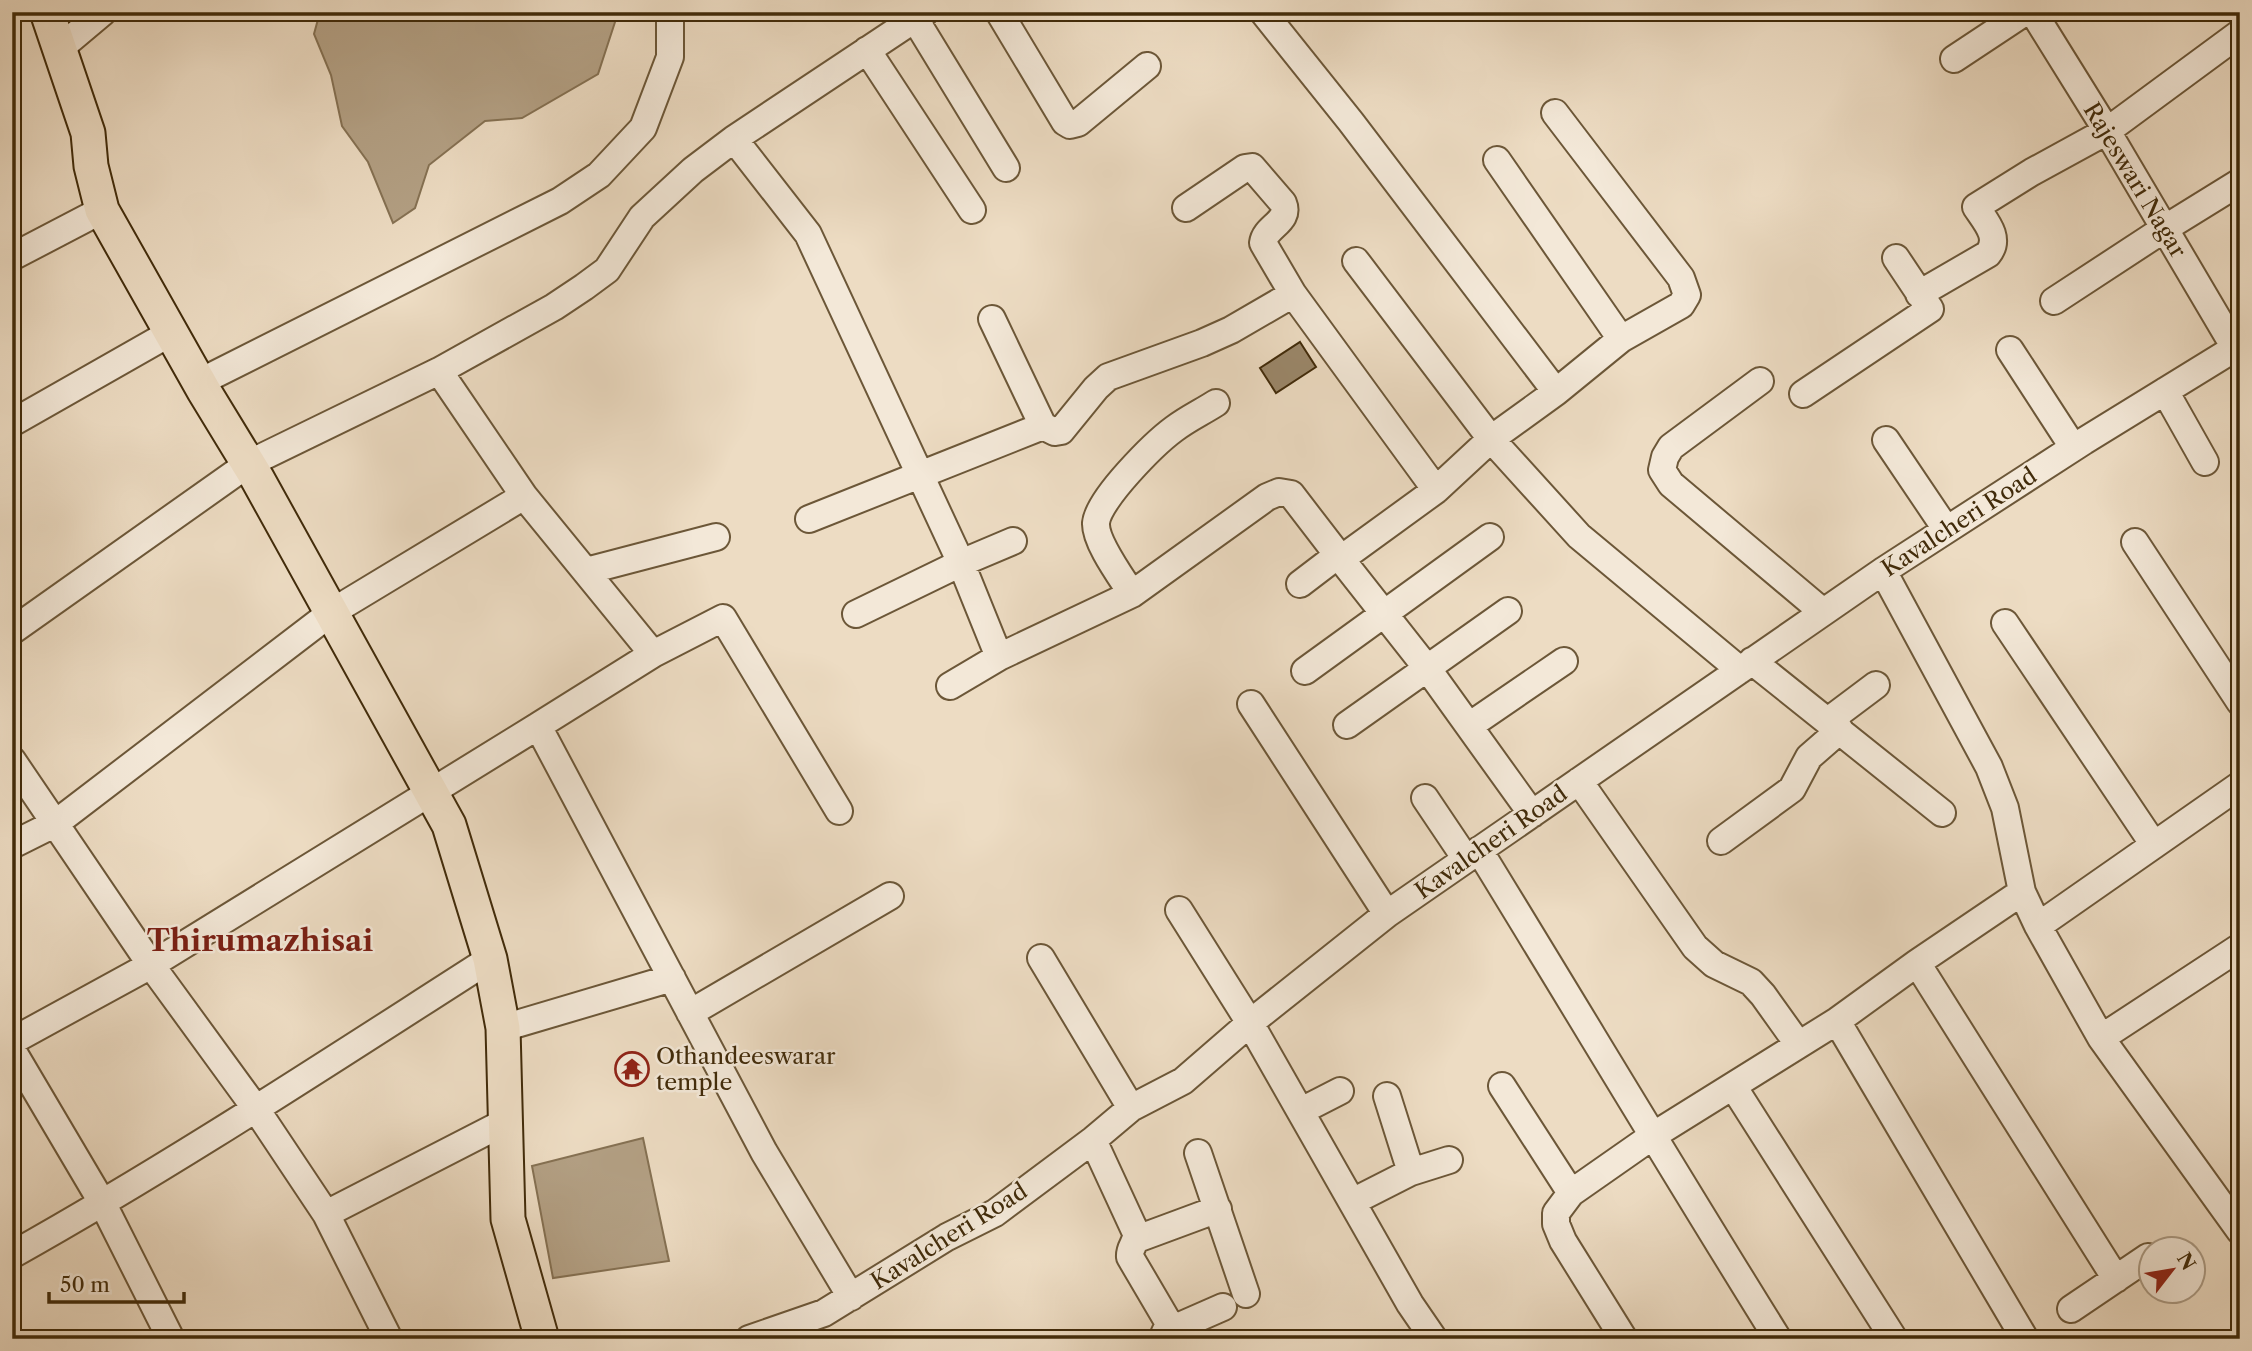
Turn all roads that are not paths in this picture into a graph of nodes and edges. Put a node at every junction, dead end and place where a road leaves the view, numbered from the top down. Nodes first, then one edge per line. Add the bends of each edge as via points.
1 (28, 12) edge
2 (47, 12) edge
3 (103, 12) edge
4 (668, 12) edge
5 (999, 12) edge
6 (1263, 12) edge
7 (2025, 12) edge
8 (2033, 12) edge
9 (920, 16) edge
10 (2240, 33) edge
11 (59, 49) junction
12 (867, 50) junction
13 (1954, 60) dead end
14 (1147, 66) dead end
15 (1555, 113) dead end
16 (2107, 131) junction
17 (734, 139) junction
18 (1497, 160) dead end
19 (91, 166) junction
20 (1006, 168) dead end
21 (2240, 182) edge
22 (1186, 208) dead end
23 (102, 210) junction
24 (972, 210) dead end
25 (2164, 229) junction
26 (12, 257) edge
27 (1896, 258) dead end
28 (1356, 261) dead end
29 (1293, 294) junction
30 (1919, 294) junction
31 (2054, 301) dead end
32 (992, 319) dead end
33 (172, 332) junction
34 (1621, 340) junction
35 (2237, 347) edge
36 (2010, 350) dead end
37 (439, 371) junction
38 (1760, 381) dead end
39 (200, 382) junction
40 (2165, 391) junction
41 (1556, 392) junction
42 (1803, 394) dead end
43 (1216, 403) dead end
44 (12, 423) edge
45 (1043, 426) junction
46 (1490, 439) junction
47 (1886, 440) dead end
48 (2073, 447) junction
49 (2206, 462) dead end
50 (248, 464) junction
51 (921, 475) junction
52 (1436, 490) junction
53 (524, 496) junction
54 (809, 519) dead end
55 (1946, 529) junction
56 (716, 537) dead end
57 (1490, 537) dead end
58 (1013, 541) dead end
59 (2136, 542) dead end
60 (1340, 557) junction
61 (961, 563) junction
62 (1883, 571) junction
63 (586, 572) junction
64 (1300, 584) dead end
65 (1132, 594) junction
66 (1508, 611) dead end
67 (332, 612) junction
68 (1823, 612) junction
69 (856, 614) dead end
70 (1384, 615) junction
71 (2005, 623) dead end
72 (12, 631) edge
73 (653, 654) junction
74 (999, 657) junction
75 (1564, 661) dead end
76 (1746, 665) junction
77 (1427, 668) junction
78 (1305, 671) dead end
79 (1876, 685) dead end
80 (950, 686) dead end
81 (2240, 702) edge
82 (1251, 704) dead end
83 (1347, 725) dead end
84 (538, 726) junction
85 (1469, 726) junction
86 (1834, 726) junction
87 (12, 760) edge
88 (1579, 781) junction
89 (2240, 785) edge
90 (430, 791) junction
91 (1425, 798) dead end
92 (839, 811) dead end
93 (1942, 813) dead end
94 (1532, 814) junction
95 (56, 823) junction
96 (1721, 841) dead end
97 (12, 845) edge
98 (2154, 845) junction
99 (1473, 855) junction
100 (2022, 892) junction
101 (890, 897) dead end
102 (1179, 910) dead end
103 (1387, 914) junction
104 (2038, 926) junction
105 (2240, 947) edge
106 (1041, 958) dead end
107 (490, 959) junction
108 (1917, 963) junction
109 (150, 965) junction
110 (672, 978) junction
111 (690, 1013) junction
112 (1837, 1021) junction
113 (1251, 1023) junction
114 (503, 1028) junction
115 (2101, 1038) junction
116 (12, 1041) edge
117 (1798, 1045) junction
118 (12, 1050) edge
119 (1502, 1086) dead end
120 (1733, 1086) junction
121 (1340, 1091) dead end
122 (1387, 1096) dead end
123 (1131, 1108) junction
124 (256, 1109) junction
125 (1301, 1111) junction
126 (505, 1122) junction
127 (1654, 1135) junction
128 (1093, 1140) junction
129 (1198, 1153) dead end
130 (1449, 1160) dead end
131 (1411, 1172) junction
132 (1571, 1193) junction
133 (1352, 1202) junction
134 (103, 1205) junction
135 (1218, 1209) junction
136 (326, 1214) junction
137 (2240, 1231) edge
138 (1137, 1239) junction
139 (12, 1255) edge
140 (2136, 1265) edge
141 (2116, 1279) junction
142 (1246, 1294) dead end
143 (851, 1297) junction
144 (1223, 1307) dead end
145 (2071, 1309) dead end
146 (1164, 1335) edge
147 (171, 1339) edge
148 (389, 1339) edge
149 (542, 1339) edge
150 (749, 1339) edge
151 (1434, 1339) edge
152 (1624, 1339) edge
153 (1778, 1339) edge
154 (1894, 1339) edge
155 (2025, 1339) edge

1 - 19 main road via 66,129
2 - 11 main road
3 - 11 street
4 - 39 street via 670,57 643,128 599,175 561,201
5 - 14 street via 1070,125
6 - 41 street
7 - 13 street
8 - 16 street, Rajeswari Nagar
9 - 12 street
9 - 20 street
10 - 16 street
11 - 19 main road via 89,133
12 - 17 street
12 - 24 street
15 - 34 street via 1686,287 1681,305
16 - 25 street, Rajeswari Nagar
16 - 30 street via 1976,207 1994,237 1994,246 1988,254
17 - 37 street via 642,217 607,270 554,307
17 - 51 street via 808,234
18 - 34 street
19 - 23 main road
21 - 25 street
22 - 29 street via 1252,167 1286,210 1263,243
23 - 26 street
23 - 33 main road
25 - 31 street
25 - 35 street, Rajeswari Nagar
27 - 30 street
28 - 46 street
29 - 45 street via 1231,330 1108,377 1061,430
29 - 52 street
30 - 42 street via 1930,309
32 - 45 street
33 - 39 main road
33 - 44 street
34 - 41 street
35 - 40 street, Kavalcheri Road
36 - 48 street
37 - 50 street
37 - 53 street
38 - 68 street via 1671,447 1662,470 1671,484
39 - 50 main road
40 - 48 street, Kavalcheri Road
40 - 49 street
41 - 46 street
43 - 65 street via 1174,429 1142,457 1099,513 1099,535
45 - 51 street
46 - 52 street
46 - 76 street via 1579,536
47 - 55 street
48 - 55 street, Kavalcheri Road
50 - 67 main road
50 - 72 street
51 - 54 street
51 - 61 street
52 - 60 street
53 - 63 street
53 - 67 street
55 - 62 street, Kavalcheri Road
56 - 63 street
57 - 70 street
58 - 61 street
59 - 81 street
60 - 64 street
60 - 65 street via 1291,494 1279,492
60 - 70 street
61 - 69 street
61 - 74 street
62 - 68 street, Kavalcheri Road
62 - 100 street via 1989,767 2006,808
63 - 73 street
65 - 74 street
66 - 77 street
67 - 90 main road
67 - 95 street
68 - 76 street, Kavalcheri Road
70 - 77 street
70 - 78 street
71 - 98 street
73 - 84 street
73 - 92 street via 723,618
74 - 80 street
75 - 85 street
76 - 86 street
76 - 88 street, Kavalcheri Road
77 - 83 street
77 - 85 street
79 - 86 street
82 - 103 street
84 - 90 street
84 - 110 street
85 - 94 street
86 - 93 street
86 - 96 street via 1809,757 1792,789
87 - 95 street
88 - 94 street, Kavalcheri Road
88 - 117 street via 1695,947 1713,964 1751,982
89 - 98 street
90 - 107 main road via 449,825
90 - 109 street
91 - 99 street
94 - 99 street, Kavalcheri Road
95 - 97 street
95 - 109 street
98 - 104 street
99 - 103 street, Kavalcheri Road
99 - 127 street
100 - 104 street
100 - 108 street
101 - 111 street
102 - 113 street
103 - 113 street, Kavalcheri Road
104 - 115 street
105 - 115 street
106 - 123 street
107 - 114 main road
107 - 124 street
108 - 112 street
108 - 141 street
109 - 116 street
109 - 124 street
110 - 111 street
110 - 114 street
111 - 143 street via 764,1152
112 - 117 street
112 - 155 street
113 - 123 street, Kavalcheri Road via 1183,1081
113 - 125 street
114 - 126 main road
115 - 137 street
117 - 120 street
118 - 134 street
119 - 132 street
120 - 127 street
120 - 154 street
121 - 125 street
122 - 131 street
123 - 128 street, Kavalcheri Road
124 - 134 street
124 - 136 street
125 - 133 street
126 - 136 street
126 - 149 main road via 508,1219
127 - 132 street
127 - 153 street
128 - 138 street
128 - 143 street, Kavalcheri Road via 995,1213
129 - 135 street
130 - 131 street
131 - 133 street
132 - 152 street via 1556,1213 1556,1224
133 - 151 street
134 - 139 street
134 - 147 street
135 - 138 street
135 - 142 street
136 - 148 street
138 - 146 street via 1130,1257 1167,1320
140 - 141 street
141 - 145 street
143 - 150 street, Kavalcheri Road via 824,1313
144 - 146 street

